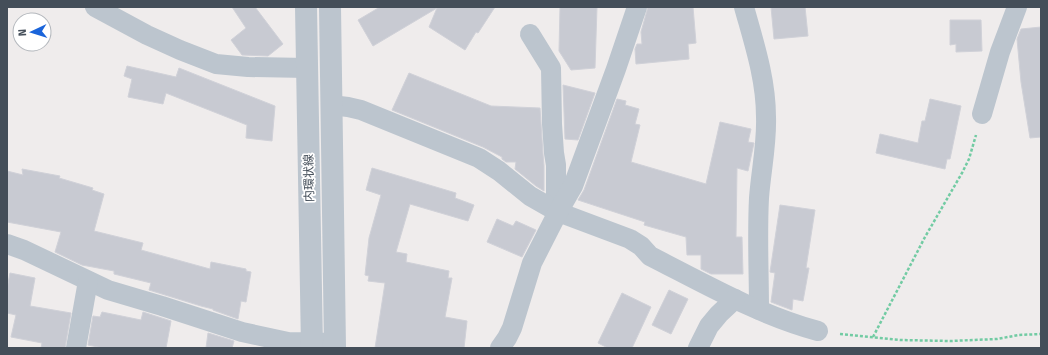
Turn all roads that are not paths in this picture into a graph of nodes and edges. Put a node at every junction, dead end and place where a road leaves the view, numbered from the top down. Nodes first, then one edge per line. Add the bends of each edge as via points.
1 (95, 7) edge
2 (306, 7) edge
3 (330, 7) edge
4 (636, 7) edge
5 (744, 7) edge
6 (1018, 7) edge
7 (530, 34) dead end
8 (307, 68) junction
9 (331, 105) junction
10 (982, 114) road end
11 (559, 209) junction
12 (7, 244) edge
13 (88, 281) junction
14 (735, 299) junction
15 (759, 310) junction
16 (818, 331) road end
17 (312, 345) edge
18 (335, 346) edge
19 (76, 348) edge
20 (500, 348) edge
21 (698, 348) edge

1 - 8 street via 147,35 216,64
2 - 8 street, 内環状線
3 - 9 street, 内環状線
4 - 11 street via 573,186
5 - 15 street via 760,67 766,116 759,198
6 - 10 street via 1000,52
7 - 11 street via 551,68 556,195
8 - 17 street, 内環状線
9 - 11 street via 361,110 479,158 530,196
9 - 18 street, 内環状線
11 - 14 street via 630,239 650,256
11 - 20 street via 532,262 512,328
12 - 13 street
13 - 17 street via 108,290 242,332
13 - 19 street
14 - 15 street
14 - 21 street via 709,326
15 - 16 street
17 - 18 street

